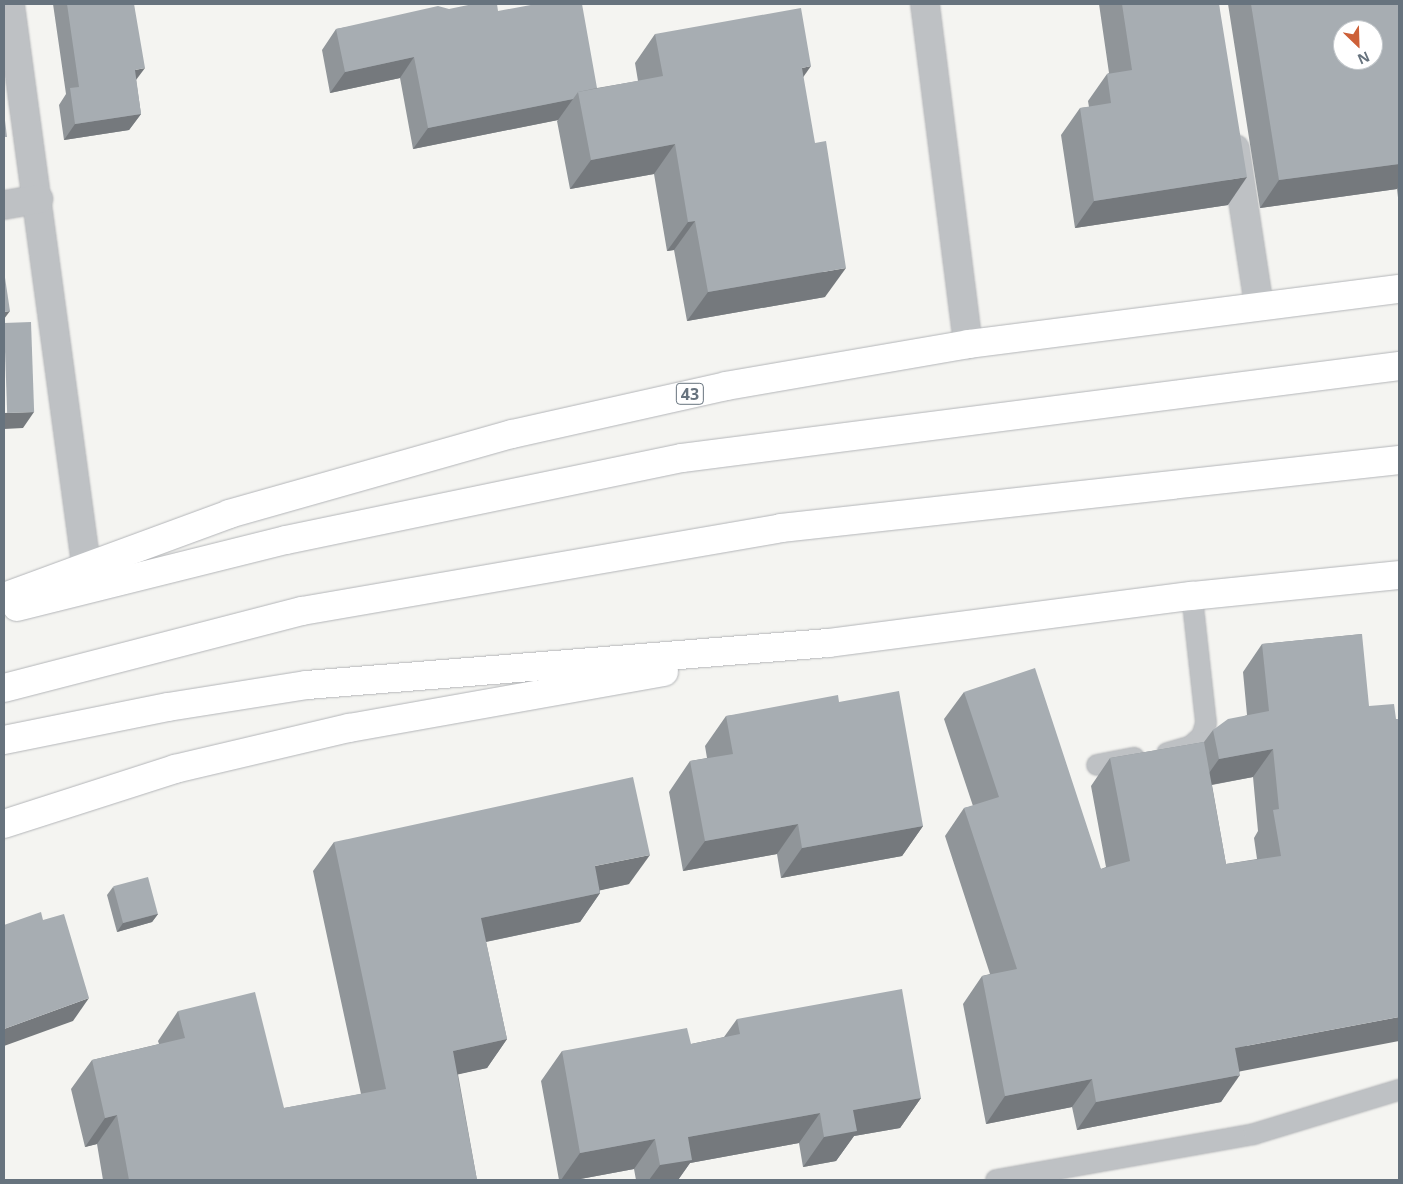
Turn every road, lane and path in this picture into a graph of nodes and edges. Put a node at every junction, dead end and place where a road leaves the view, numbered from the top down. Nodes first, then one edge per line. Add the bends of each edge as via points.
1 (10, 4) edge
2 (925, 4) edge
3 (1230, 120) edge
4 (38, 199) junction
5 (4, 205) edge
6 (1399, 288) edge
7 (1259, 304) junction
8 (968, 344) junction
9 (1399, 366) edge
10 (1399, 460) edge
11 (86, 565) junction
12 (1399, 575) edge
13 (1192, 596) junction
14 (4, 597) edge
15 (4, 610) edge
16 (828, 643) junction
17 (4, 688) edge
18 (4, 740) edge
19 (1098, 765) dead end
20 (4, 824) edge
21 (1399, 1090) edge
22 (996, 1180) edge

1 - 4 street
2 - 8 street
3 - 7 street
4 - 5 street
4 - 11 street
6 - 7 highway, 43
7 - 8 highway, 43
8 - 11 highway, 43 via 726,386 512,434 229,514
9 - 15 highway via 682,458 286,540
10 - 17 highway via 781,528 302,611
11 - 14 highway, 43
12 - 13 highway
13 - 16 highway
13 - 19 lane via 1206,702 1202,736 1191,746 1172,752
16 - 18 highway via 307,684 168,707
16 - 20 highway via 349,728 176,769
21 - 22 lane via 1254,1134

